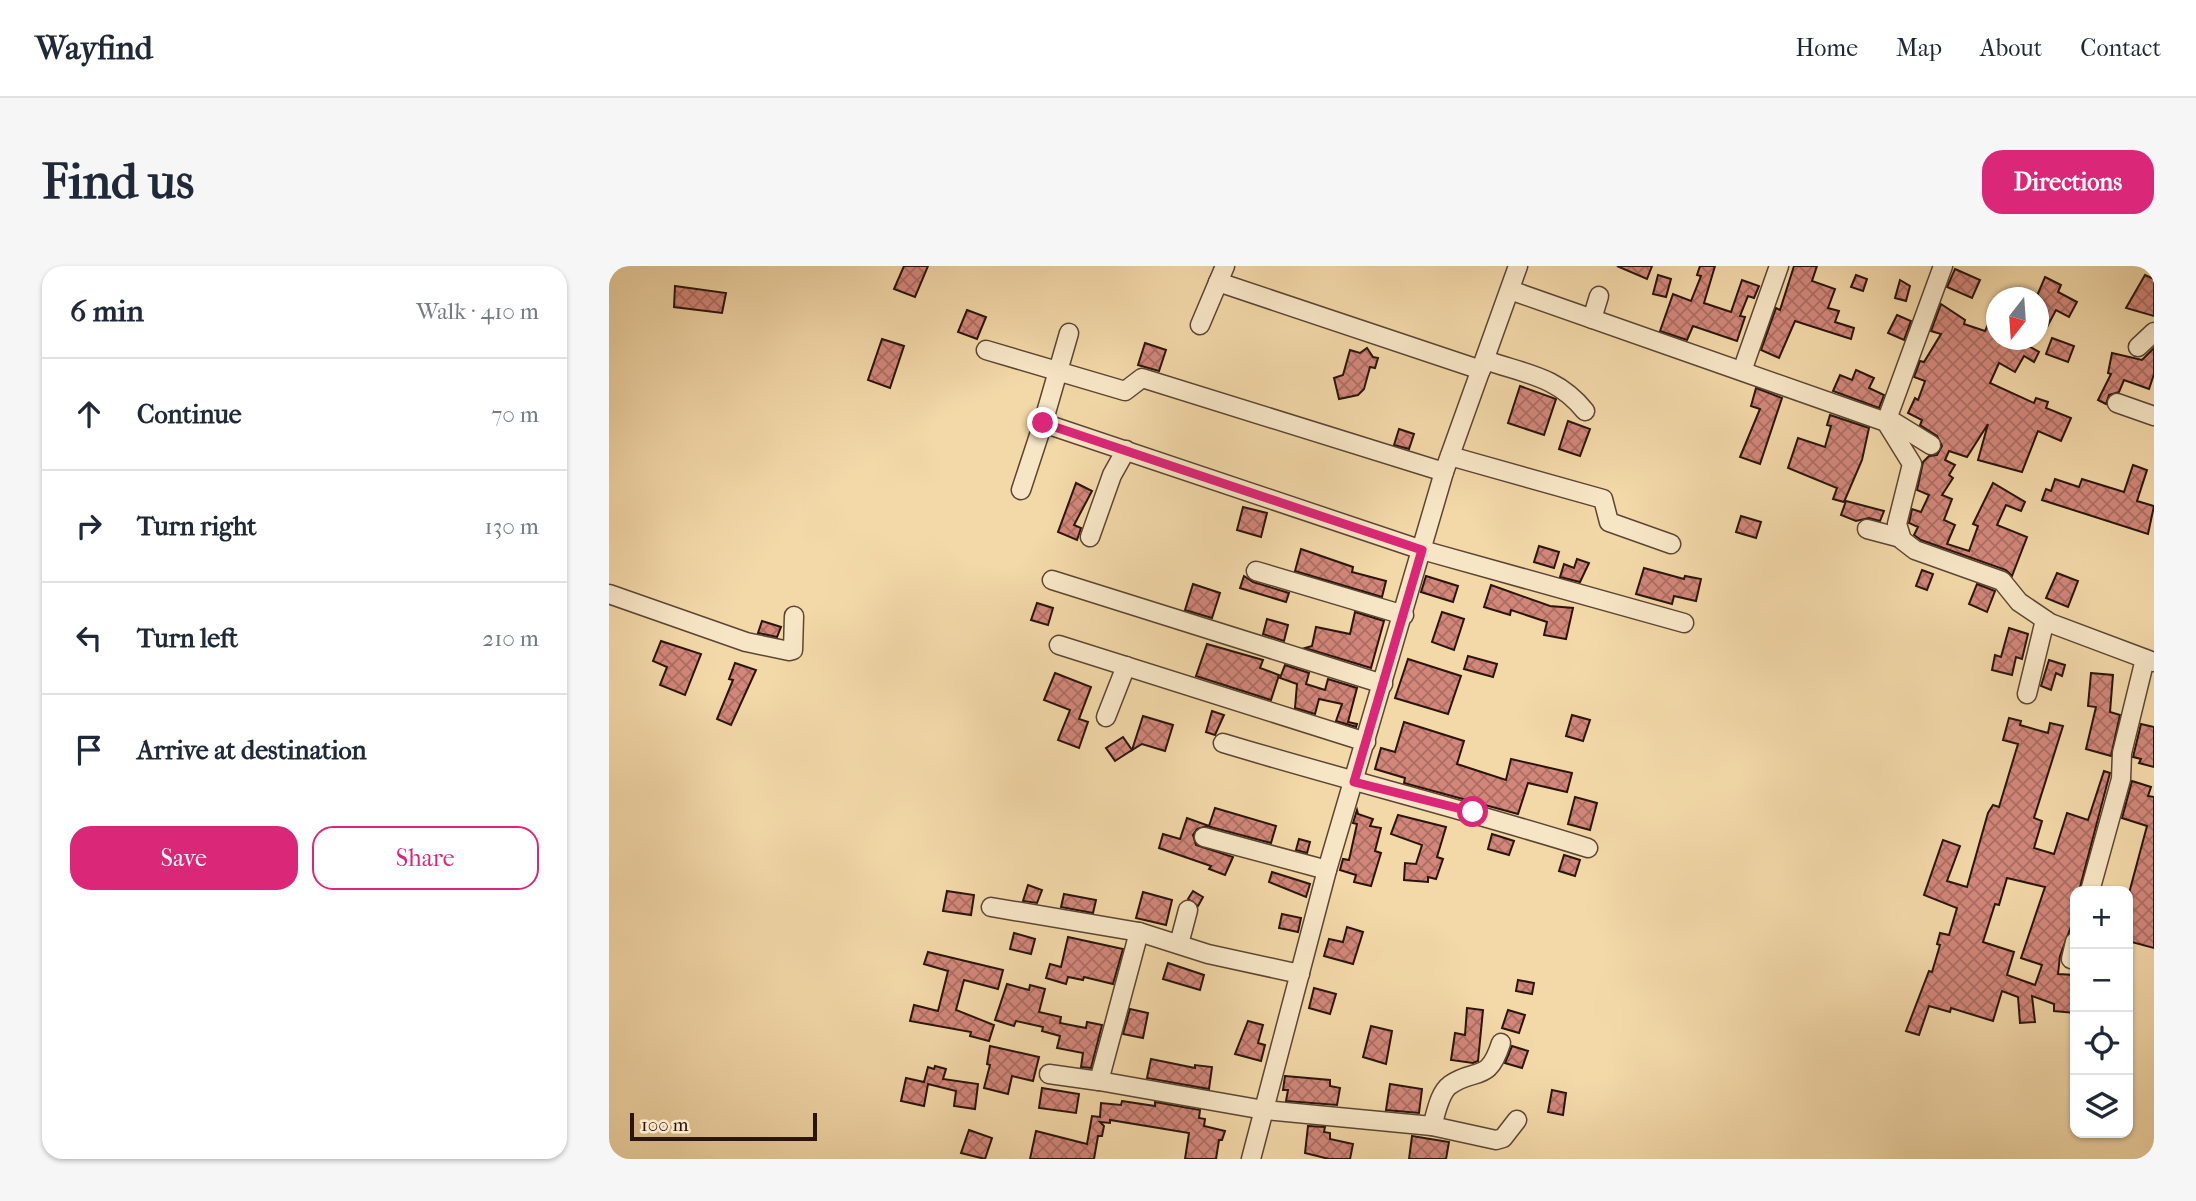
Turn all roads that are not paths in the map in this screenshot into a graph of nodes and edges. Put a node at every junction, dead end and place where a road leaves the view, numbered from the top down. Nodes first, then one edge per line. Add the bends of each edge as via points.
1 (1518, 266) edge
2 (1779, 266) edge
3 (1943, 266) edge
4 (1221, 274) edge
5 (1510, 290) junction
6 (1599, 296) dead end
7 (1593, 319) junction
8 (1200, 326) dead end
9 (2154, 332) edge
10 (1069, 333) dead end
11 (2137, 347) dead end
12 (986, 350) dead end
13 (1483, 365) junction
14 (1742, 371) junction
15 (1058, 372) junction
16 (2117, 403) dead end
17 (1585, 411) dead end
18 (2154, 416) edge
19 (1887, 420) junction
20 (1043, 423) junction
21 (1931, 444) dead end
22 (1126, 450) junction
23 (1447, 464) junction
24 (1021, 490) dead end
25 (1867, 529) dead end
26 (1090, 537) dead end
27 (1901, 538) junction
28 (1671, 544) dead end
29 (1422, 550) junction
30 (1256, 571) dead end
31 (1052, 580) dead end
32 (609, 594) edge
33 (1404, 615) junction
34 (794, 616) dead end
35 (2045, 620) junction
36 (1684, 623) dead end
37 (1059, 645) dead end
38 (2149, 660) edge
39 (1126, 666) junction
40 (1383, 684) junction
41 (2027, 694) dead end
42 (1106, 717) dead end
43 (1366, 742) junction
44 (1223, 743) dead end
45 (1354, 782) junction
46 (1204, 837) dead end
47 (1588, 848) dead end
48 (1327, 870) junction
49 (2091, 886) edge
50 (991, 907) dead end
51 (1188, 910) dead end
52 (1139, 932) junction
53 (1179, 944) junction
54 (1300, 974) junction
55 (1501, 1043) dead end
56 (1049, 1074) dead end
57 (1099, 1081) junction
58 (1265, 1110) junction
59 (1517, 1120) dead end
60 (1432, 1126) junction
61 (1251, 1159) edge

1 - 5 street
2 - 14 street
3 - 19 street
4 - 8 street
4 - 13 street
5 - 7 street
5 - 13 street
6 - 7 street
7 - 14 street
9 - 11 street
10 - 15 street
12 - 15 street
13 - 17 street via 1549,381 1570,392
13 - 23 street
14 - 19 street
15 - 20 street
15 - 23 street via 1125,391 1142,378
16 - 18 street
19 - 21 street
19 - 27 street via 1912,464 1897,524
20 - 22 street
20 - 24 street
22 - 26 street
22 - 29 street
23 - 28 street via 1603,499 1609,522
23 - 29 street
25 - 27 street
27 - 35 street via 1915,550 2002,581 2019,602
29 - 33 street
29 - 36 street
30 - 33 street
31 - 40 street
32 - 34 street via 746,642 789,651 793,650
33 - 40 street
35 - 38 street
35 - 41 street
37 - 39 street
38 - 49 street
39 - 42 street
39 - 43 street
40 - 43 street
43 - 45 street
44 - 45 street
45 - 47 street
45 - 48 street
46 - 48 street
48 - 54 street
50 - 52 street
51 - 53 street
52 - 53 street
52 - 57 street
53 - 54 street
54 - 58 street
55 - 60 street via 1487,1071 1449,1086
56 - 57 street
57 - 58 street
58 - 60 street
58 - 61 street
59 - 60 street via 1496,1140

